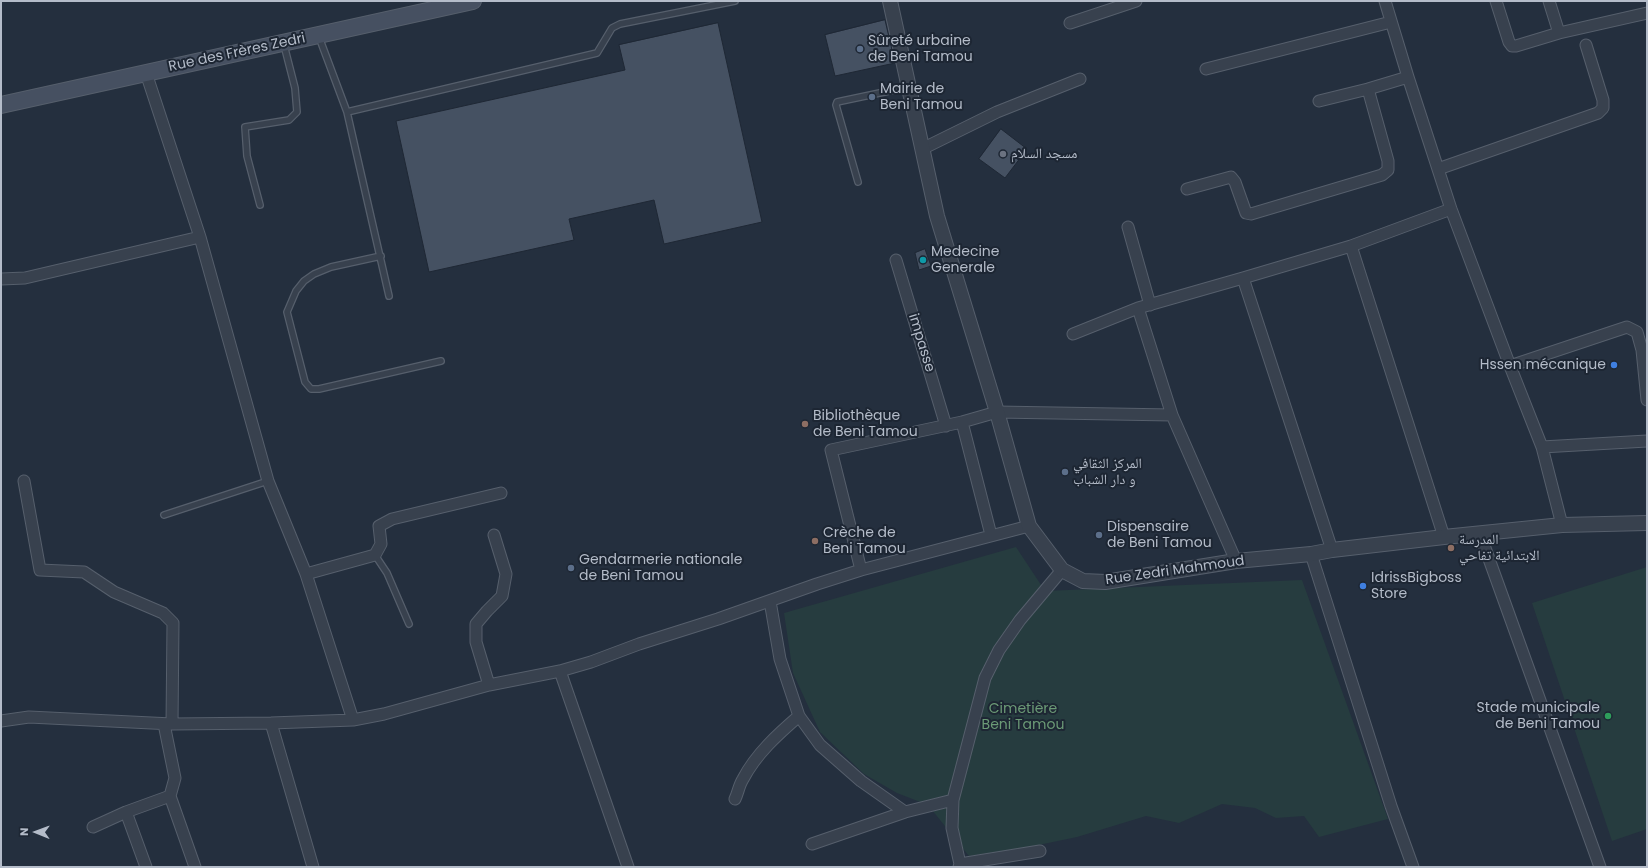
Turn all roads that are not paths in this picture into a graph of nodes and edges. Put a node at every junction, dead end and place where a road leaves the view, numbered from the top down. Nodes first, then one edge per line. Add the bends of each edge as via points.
1 (473, 1) edge
2 (735, 1) edge
3 (890, 1) edge
4 (1136, 1) edge
5 (1386, 1) edge
6 (1496, 1) edge
7 (1549, 1) edge
8 (1647, 13) edge
9 (1391, 22) junction
10 (1070, 23) dead end
11 (1559, 33) junction
12 (319, 35) junction
13 (284, 43) junction
14 (1586, 45) dead end
15 (1206, 70) dead end
16 (146, 73) junction
17 (1408, 77) junction
18 (1080, 79) dead end
19 (908, 87) junction
20 (1368, 89) junction
21 (1319, 101) dead end
22 (2, 102) edge
23 (347, 112) junction
24 (922, 149) junction
25 (1438, 170) junction
26 (858, 182) dead end
27 (1187, 189) dead end
28 (260, 205) dead end
29 (1451, 209) junction
30 (1128, 227) dead end
31 (200, 237) junction
32 (1351, 246) junction
33 (381, 256) junction
34 (896, 260) dead end
35 (1244, 278) junction
36 (1, 279) edge
37 (389, 296) dead end
38 (1150, 305) junction
39 (1138, 308) junction
40 (1073, 334) dead end
41 (441, 361) dead end
42 (1510, 366) junction
43 (1647, 400) edge
44 (997, 412) junction
45 (1172, 415) junction
46 (962, 422) junction
47 (946, 426) junction
48 (1647, 441) edge
49 (1542, 447) junction
50 (268, 481) junction
51 (24, 482) dead end
52 (502, 493) dead end
53 (164, 515) dead end
54 (1647, 523) edge
55 (1562, 525) junction
56 (1029, 526) junction
57 (1480, 534) junction
58 (494, 535) dead end
59 (991, 535) junction
60 (1444, 537) junction
61 (1332, 550) junction
62 (1311, 554) junction
63 (375, 555) junction
64 (1236, 561) junction
65 (861, 570) junction
66 (1062, 570) junction
67 (306, 574) junction
68 (770, 601) junction
69 (409, 624) dead end
70 (560, 671) junction
71 (489, 685) junction
72 (799, 716) junction
73 (353, 720) junction
74 (1, 721) edge
75 (271, 723) junction
76 (168, 724) junction
77 (170, 796) junction
78 (735, 799) dead end
79 (953, 800) junction
80 (126, 812) junction
81 (905, 812) junction
82 (93, 827) dead end
83 (812, 844) dead end
84 (1040, 851) dead end
85 (959, 865) edge
86 (146, 867) edge
87 (195, 867) edge
88 (313, 867) edge
89 (628, 867) edge
90 (1413, 867) edge
91 (1600, 867) edge

1 - 12 main road, Rue des Frères Zedri
2 - 23 lane via 620,24 612,28 597,53
3 - 19 street, Rue Zedri Mahmoud
4 - 10 street
5 - 9 street
6 - 11 street via 1512,46
7 - 11 street
8 - 11 street
9 - 15 street
9 - 17 street
12 - 13 main road, Rue des Frères Zedri
12 - 23 lane
13 - 16 main road, Rue des Frères Zedri
13 - 28 lane via 295,88 297,112 289,120 245,127 247,156
14 - 25 street via 1603,100 1603,108 1598,113
16 - 22 main road, Rue des Frères Zedri
16 - 31 street
17 - 20 street
17 - 25 street
18 - 24 street via 997,112
19 - 24 street, Rue Zedri Mahmoud
19 - 26 lane via 837,102
20 - 21 street
20 - 27 street via 1388,161 1388,170 1382,175 1251,214 1246,213 1231,177
23 - 33 lane
24 - 44 street, Rue Zedri Mahmoud via 937,216
25 - 29 street
29 - 32 street
29 - 42 street
30 - 38 street
31 - 36 street via 25,278
31 - 50 street
32 - 35 street
32 - 60 street
33 - 37 lane
33 - 41 lane via 331,267 314,274 296,291 287,312 305,382 310,389 318,389
34 - 47 street, impasse
35 - 38 street
35 - 61 street
38 - 39 street
39 - 40 street
39 - 45 street
42 - 43 street via 1627,327 1637,332 1642,350
42 - 49 street
44 - 45 street
44 - 46 street
44 - 56 street, Rue Zedri Mahmoud
45 - 64 street
46 - 47 street
46 - 59 street
47 - 65 street via 830,450
48 - 49 street
49 - 55 street
50 - 53 lane
50 - 67 street
51 - 76 street via 40,570 84,572 114,592 163,613 173,623
52 - 63 street via 392,519 379,526 381,544
54 - 55 street, Rue Zedri Mahmoud
55 - 57 street, Rue Zedri Mahmoud
56 - 59 street
56 - 66 street, Rue Zedri Mahmoud
57 - 60 street, Rue Zedri Mahmoud
57 - 91 street
58 - 71 street via 506,574 502,596 476,624 476,642
59 - 65 street
60 - 61 street, Rue Zedri Mahmoud
61 - 62 street, Rue Zedri Mahmoud
62 - 64 street, Rue Zedri Mahmoud
62 - 90 street via 1391,806
63 - 67 street
63 - 69 lane via 387,573
64 - 66 street, Rue Zedri Mahmoud via 1105,582 1083,581
65 - 68 street
66 - 79 street via 1020,620 999,650 985,678
67 - 73 street
68 - 70 street
68 - 72 street via 780,659
70 - 71 street
70 - 89 street
71 - 73 street
72 - 78 street via 759,755 742,779
72 - 81 street via 820,745 861,781
73 - 75 street
74 - 76 street via 29,717
75 - 76 street
75 - 88 street
76 - 77 street via 175,778
77 - 80 street
77 - 87 street
79 - 81 street
79 - 85 street via 952,828
80 - 82 street
80 - 86 street
81 - 83 street
84 - 85 street

